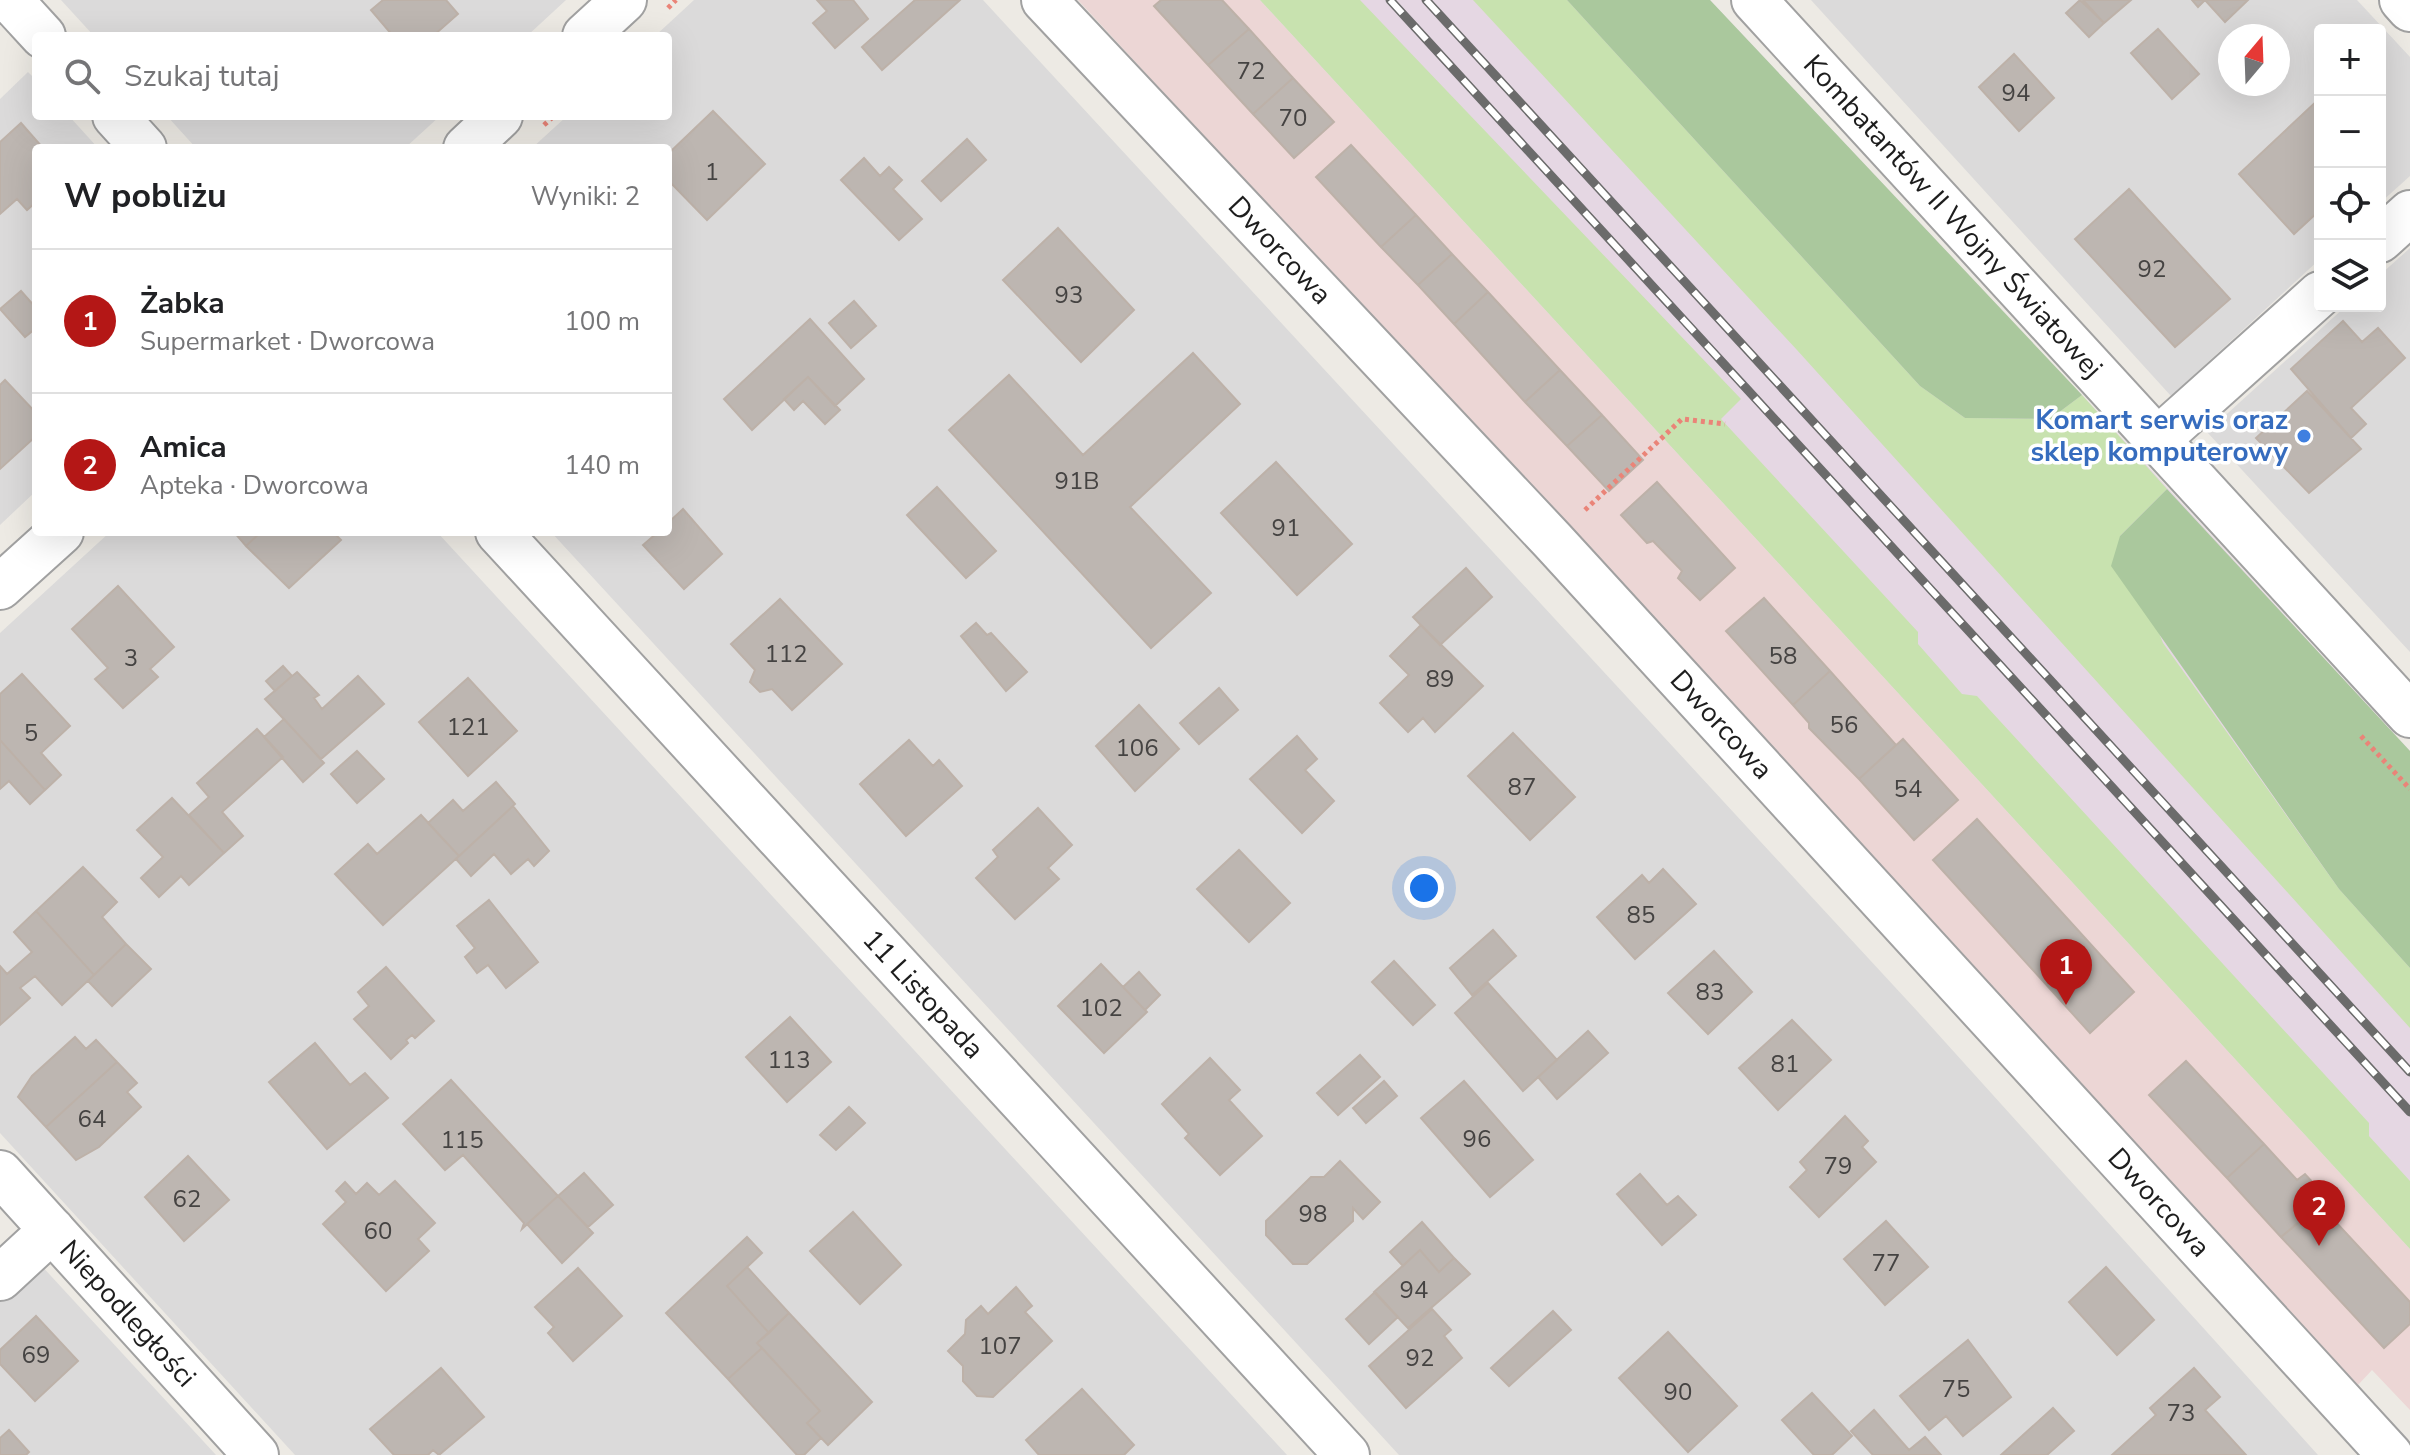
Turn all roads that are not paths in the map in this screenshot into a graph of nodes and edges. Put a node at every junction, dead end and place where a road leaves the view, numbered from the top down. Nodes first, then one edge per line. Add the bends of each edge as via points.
1 (10, 0) edge
2 (624, 0) edge
3 (1044, 0) edge
4 (1754, 0) edge
5 (2402, 0) edge
6 (2410, 9) edge
7 (39, 32) edge
8 (589, 32) edge
9 (119, 120) edge
10 (496, 120) edge
11 (140, 144) edge
12 (470, 144) edge
13 (2410, 213) edge
14 (2386, 235) edge
15 (2314, 299) edge
16 (2156, 441) junction
17 (57, 536) edge
18 (502, 536) edge
19 (0, 587) edge
20 (2410, 715) edge
21 (0, 1173) edge
22 (52, 1230) junction
23 (0, 1278) edge
24 (256, 1455) edge
25 (1347, 1455) edge
26 (2390, 1455) edge

1 - 7 street
2 - 8 street
3 - 26 street, Dworcowa via 1553,541
4 - 16 street, Kombatantów II Wojny Światowej
5 - 6 street
9 - 11 street
10 - 12 street
13 - 14 street
15 - 16 street
16 - 20 street, Kombatantów II Wojny Światowej
17 - 19 street
18 - 25 street, 11 Listopada
21 - 22 street, Niepodległości
22 - 23 street
22 - 24 street, Niepodległości

